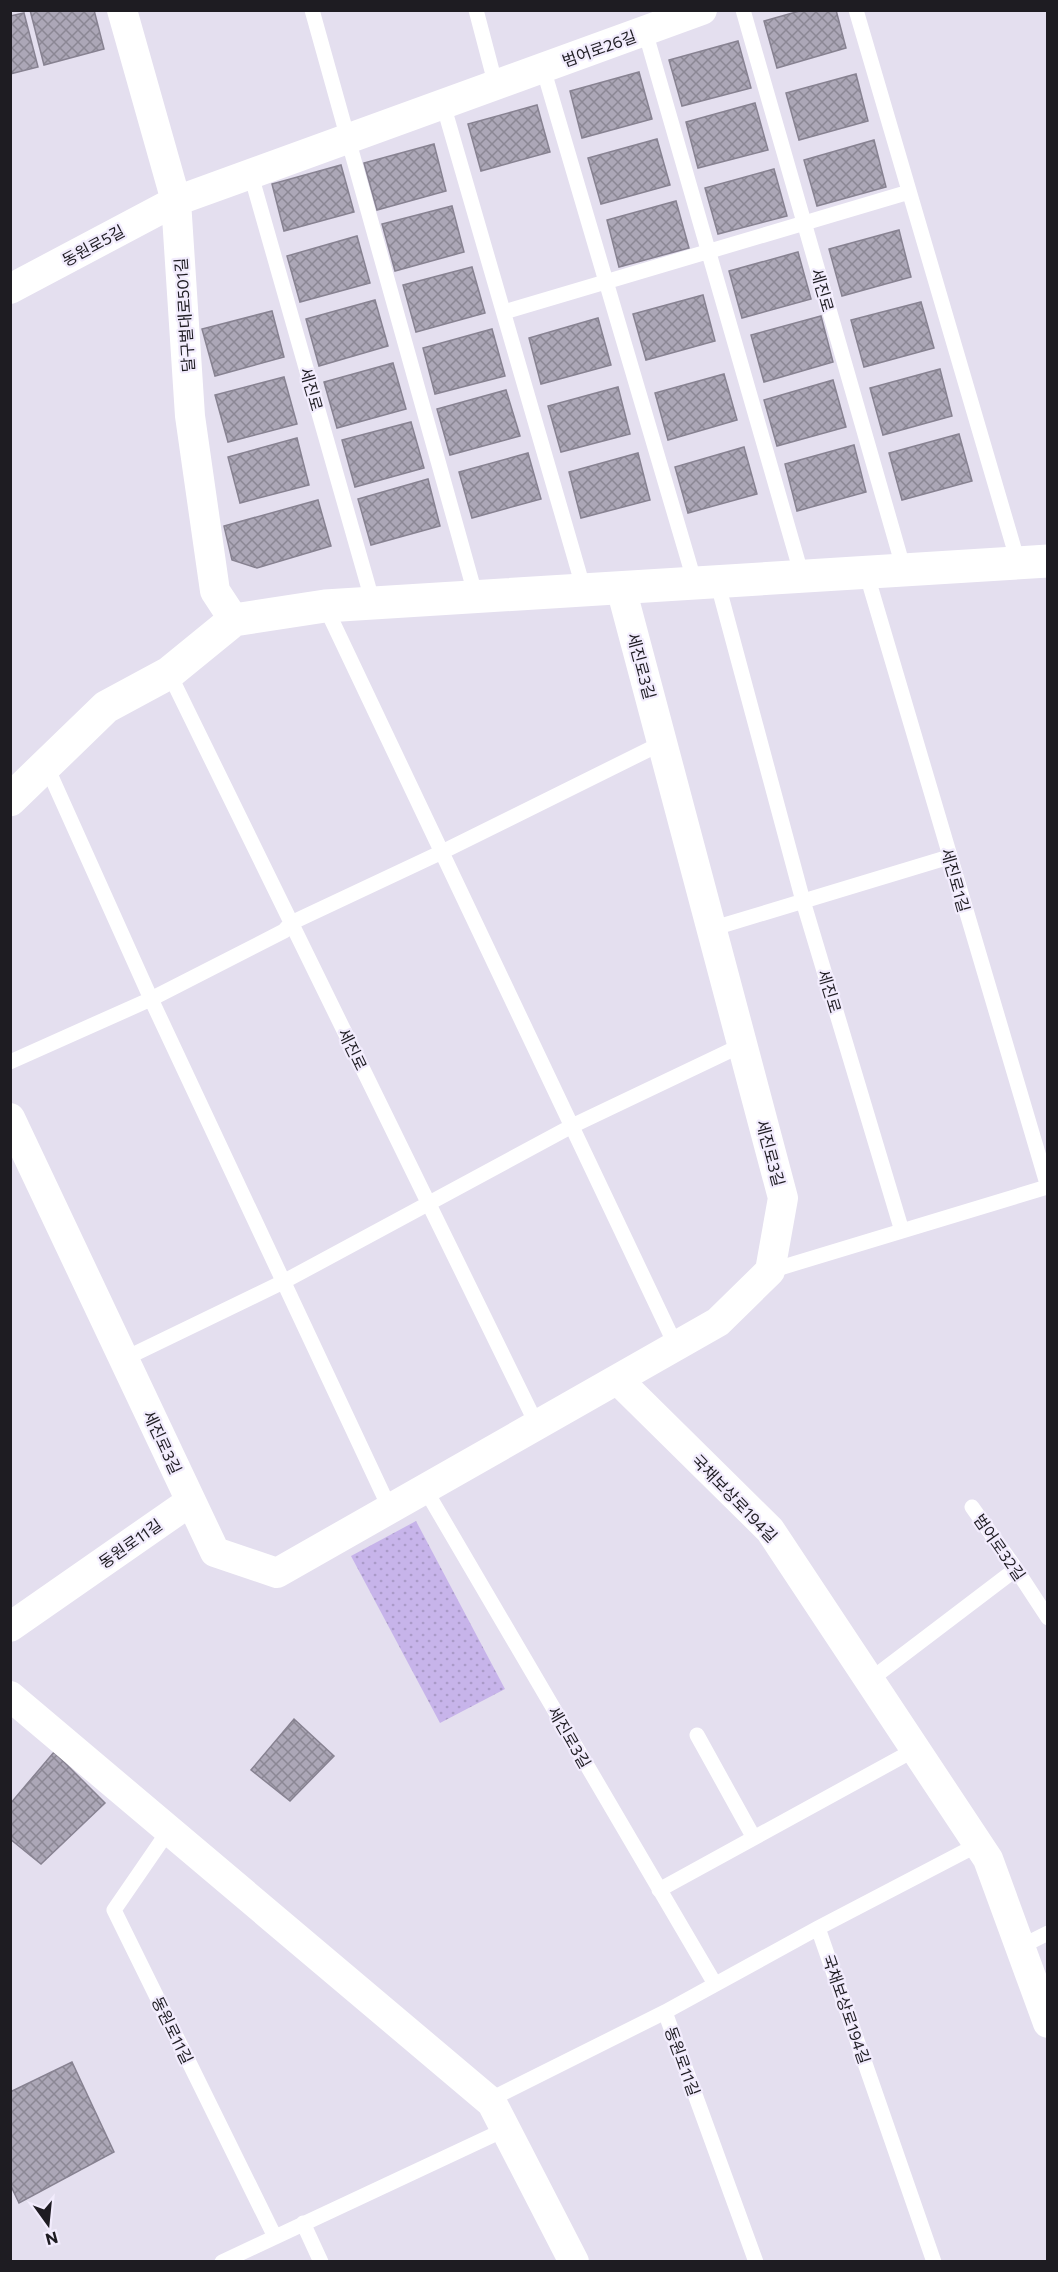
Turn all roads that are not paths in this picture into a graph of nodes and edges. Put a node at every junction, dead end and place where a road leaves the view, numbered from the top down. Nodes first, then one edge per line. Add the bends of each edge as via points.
1 (122, 10) edge
2 (312, 10) edge
3 (476, 10) edge
4 (702, 10) edge
5 (743, 10) edge
6 (856, 10) edge
7 (645, 31) junction
8 (543, 68) junction
9 (496, 86) junction
10 (443, 104) junction
11 (348, 139) junction
12 (251, 175) junction
13 (909, 192) junction
14 (176, 201) junction
15 (804, 224) junction
16 (709, 252) junction
17 (606, 282) junction
18 (10, 289) edge
19 (504, 312) junction
20 (1033, 561) edge
21 (904, 570) junction
22 (866, 572) junction
23 (802, 576) junction
24 (706, 582) junction
25 (621, 588) junction
26 (584, 590) junction
27 (476, 597) junction
28 (373, 603) junction
29 (326, 606) junction
30 (234, 620) junction
31 (169, 672) junction
32 (662, 743) junction
33 (46, 765) junction
34 (10, 800) edge
35 (442, 852) junction
36 (949, 857) junction
37 (803, 900) junction
38 (291, 923) junction
39 (711, 929) junction
40 (151, 999) junction
41 (742, 1046) junction
42 (10, 1062) edge
43 (10, 1118) edge
44 (572, 1126) junction
45 (1041, 1148) edge
46 (1047, 1187) edge
47 (428, 1203) junction
48 (902, 1231) junction
49 (770, 1271) junction
50 (283, 1282) junction
51 (676, 1346) junction
52 (124, 1359) junction
53 (618, 1380) junction
54 (537, 1425) junction
55 (425, 1490) junction
56 (191, 1501) junction
57 (972, 1507) dead end
58 (390, 1509) junction
59 (1016, 1569) junction
60 (1047, 1618) edge
61 (10, 1627) edge
62 (870, 1680) junction
63 (10, 1696) edge
64 (697, 1736) dead end
65 (916, 1749) junction
66 (169, 1830) junction
67 (754, 1838) junction
68 (979, 1844) junction
69 (659, 1890) junction
70 (818, 1928) junction
71 (1047, 1932) edge
72 (1020, 1947) junction
73 (715, 1984) junction
74 (665, 2012) junction
75 (1047, 2023) edge
76 (489, 2100) junction
77 (506, 2129) junction
78 (303, 2223) junction
79 (275, 2237) junction
80 (222, 2262) edge
81 (321, 2262) edge
82 (574, 2262) edge
83 (756, 2262) edge
84 (934, 2262) edge

1 - 14 street, 달구벌대로501길
2 - 11 lane
3 - 9 lane
4 - 7 street, 범어로26길
5 - 15 lane, 세진로
6 - 13 lane
7 - 8 street, 범어로26길
7 - 16 lane
8 - 9 street, 범어로26길
8 - 17 lane, 세진로
9 - 10 street, 범어로26길
10 - 11 street, 범어로26길
10 - 19 lane
11 - 12 street, 범어로26길
11 - 27 lane
12 - 14 street, 범어로26길
12 - 28 lane, 세진로
13 - 15 lane
13 - 20 lane
14 - 18 street, 동원로5길
14 - 30 street, 달구벌대로501길 via 190,416 215,591
15 - 16 lane
15 - 21 lane, 세진로
16 - 17 lane
16 - 23 lane
17 - 19 lane
17 - 24 lane, 세진로
19 - 26 lane
20 - 21 street
21 - 22 street
22 - 23 street
22 - 36 lane, 세진로1길
23 - 24 street
24 - 25 street
24 - 37 lane, 세진로
25 - 26 street
25 - 32 street, 세진로3길
26 - 27 street
27 - 28 street
28 - 29 street
29 - 30 street
29 - 35 lane
30 - 31 street
31 - 33 street via 106,707
31 - 38 lane, 세진로
32 - 35 lane
32 - 39 street, 세진로3길
33 - 34 street
33 - 40 lane
35 - 38 lane
35 - 44 lane
36 - 37 lane
36 - 45 lane, 세진로1길
37 - 39 lane
37 - 48 lane, 세진로
38 - 40 lane via 284,932
38 - 47 lane, 세진로
39 - 41 street, 세진로3길
40 - 42 lane
40 - 50 lane
41 - 44 lane
41 - 49 street, 세진로3길 via 783,1198
43 - 52 street, 세진로3길
44 - 47 lane
44 - 51 lane
45 - 46 lane, 세진로1길
46 - 48 lane
47 - 50 lane
47 - 54 lane, 세진로
48 - 49 lane
49 - 51 street, 세진로3길 via 718,1322
50 - 52 lane
50 - 58 lane
51 - 53 street, 세진로3길
52 - 56 street, 세진로3길
53 - 54 street, 세진로3길
53 - 62 street, 국채보상로194길 via 770,1530
54 - 55 street, 세진로3길
55 - 58 street, 세진로3길
55 - 69 lane, 세진로3길
56 - 58 street, 세진로3길 via 215,1552 277,1573
56 - 61 street, 동원로11길
57 - 59 lane, 범어로32길
59 - 60 lane, 범어로32길
59 - 62 lane
62 - 65 street, 국채보상로194길
63 - 66 street
64 - 67 lane
65 - 67 lane
65 - 68 street, 국채보상로194길
66 - 76 street
66 - 79 lane, 동원로11길 via 114,1910
67 - 69 lane
68 - 70 lane
68 - 72 street, 국채보상로194길
69 - 73 lane, 세진로3길
70 - 73 lane
70 - 84 lane, 국채보상로194길
71 - 72 lane
72 - 75 street, 국채보상로194길
73 - 74 lane
74 - 76 lane, 동원로11길
74 - 83 lane, 동원로11길
76 - 77 street
77 - 78 lane
77 - 82 street
78 - 79 lane
78 - 81 lane
79 - 80 lane

